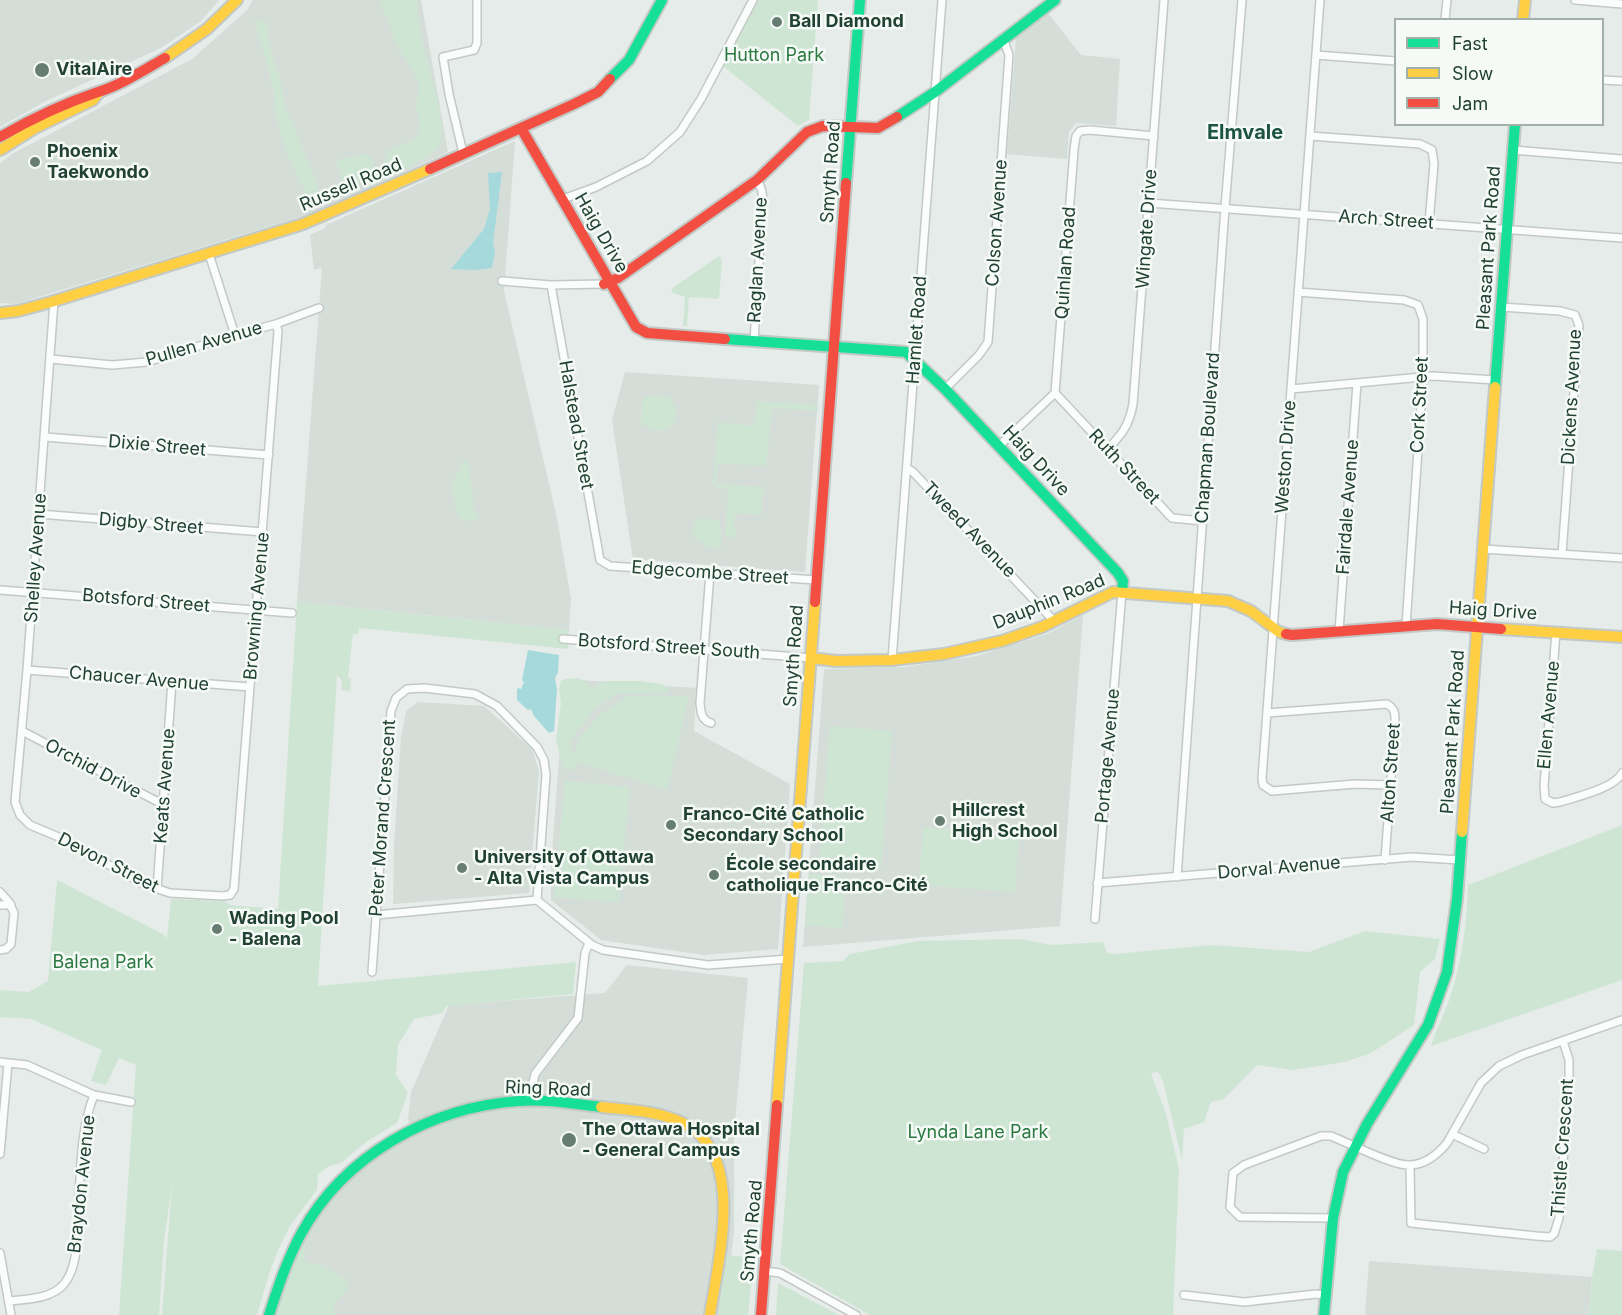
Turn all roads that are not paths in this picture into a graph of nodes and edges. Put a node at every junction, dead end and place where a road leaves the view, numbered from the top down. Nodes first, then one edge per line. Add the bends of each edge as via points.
1 (237, 0) edge
2 (477, 0) edge
3 (662, 0) edge
4 (753, 0) edge
5 (860, 0) edge
6 (942, 0) edge
7 (1055, 0) edge
8 (1164, 0) edge
9 (1242, 0) edge
10 (1320, 0) edge
11 (1447, 0) edge
12 (1525, 0) edge
13 (1575, 0) edge
14 (1622, 4) edge
15 (1445, 18) edge
16 (1523, 18) edge
17 (1004, 41) junction
18 (1316, 55) junction
19 (1394, 61) edge
20 (1604, 80) edge
21 (1622, 81) edge
22 (99, 92) junction
23 (935, 92) junction
24 (1515, 126) edge
25 (521, 128) junction
26 (851, 128) junction
27 (1154, 136) junction
28 (1310, 136) junction
29 (0, 137) edge
30 (0, 150) edge
31 (1513, 150) junction
32 (463, 153) junction
33 (1622, 159) edge
34 (757, 180) junction
35 (563, 199) junction
36 (1149, 203) junction
37 (1225, 208) junction
38 (1304, 214) junction
39 (1429, 223) junction
40 (1508, 228) junction
41 (1622, 238) edge
42 (209, 254) junction
43 (502, 281) dead end
44 (607, 283) junction
45 (551, 285) junction
46 (1298, 292) junction
47 (54, 301) junction
48 (1501, 307) junction
49 (319, 308) dead end
50 (0, 312) edge
51 (276, 324) junction
52 (234, 335) junction
53 (754, 341) junction
54 (834, 347) junction
55 (51, 359) junction
56 (916, 360) junction
57 (1423, 376) junction
58 (1496, 380) junction
59 (1357, 383) junction
60 (945, 389) junction
61 (1291, 389) junction
62 (1055, 393) junction
63 (45, 437) junction
64 (999, 446) junction
65 (1107, 450) junction
66 (268, 455) junction
67 (907, 468) junction
68 (39, 514) junction
69 (1202, 521) junction
70 (263, 532) junction
71 (1483, 549) junction
72 (1562, 554) junction
73 (1622, 558) edge
74 (604, 564) joint
75 (710, 573) junction
76 (816, 580) junction
77 (0, 590) edge
78 (33, 592) junction
79 (1122, 592) junction
80 (1197, 599) junction
81 (257, 610) junction
82 (292, 613) dead end
83 (1054, 621) junction
84 (1406, 626) junction
85 (1478, 626) junction
86 (1274, 629) junction
87 (1339, 631) junction
88 (1556, 632) junction
89 (1622, 637) edge
90 (563, 639) dead end
91 (704, 649) junction
92 (811, 658) junction
93 (892, 660) junction
94 (27, 670) junction
95 (172, 682) junction
96 (250, 687) junction
97 (1267, 713) junction
98 (711, 723) dead end
99 (22, 732) junction
100 (1622, 773) edge
101 (1390, 784) junction
102 (164, 805) junction
103 (20, 815) joint
104 (1385, 860) junction
105 (1460, 860) junction
106 (1177, 877) junction
107 (1097, 883) junction
108 (157, 889) junction
109 (234, 889) joint
110 (0, 892) edge
111 (537, 900) junction
112 (0, 905) edge
113 (11, 905) junction
114 (376, 915) junction
115 (1095, 919) dead end
116 (589, 943) junction
117 (0, 950) edge
118 (789, 959) junction
119 (372, 972) dead end
120 (1622, 1020) edge
121 (1563, 1041) junction
122 (4, 1063) edge
123 (94, 1095) junction
124 (529, 1101) junction
125 (131, 1102) dead end
126 (1452, 1134) junction
127 (1356, 1146) junction
128 (1484, 1149) dead end
129 (0, 1154) edge
130 (1410, 1166) junction
131 (1333, 1218) junction
132 (0, 1253) edge
133 (765, 1271) junction
134 (1184, 1295) dead end
135 (1325, 1295) junction
136 (9, 1301) junction
137 (11, 1315) edge
138 (269, 1315) edge
139 (710, 1315) edge
140 (761, 1315) edge
141 (856, 1315) edge
142 (1324, 1315) edge

1 - 22 street via 225,15 183,49
2 - 32 street via 474,50 443,57
3 - 25 street, Russell Road via 629,60 598,92
4 - 35 street via 680,132 647,161
5 - 26 street, Smyth Road
6 - 23 street, Hamlet Road
7 - 17 street
8 - 27 street, Wingate Drive
9 - 37 street, Chapman Boulevard
10 - 18 street, Weston Drive
11 - 15 street
12 - 16 street
13 - 14 street
17 - 23 street
17 - 60 street, Colson Avenue via 1009,55 988,342
18 - 19 street
18 - 28 street, Weston Drive
20 - 21 street
22 - 29 street via 38,116
22 - 30 street via 93,100
23 - 26 street via 878,128
23 - 56 street, Hamlet Road
24 - 31 street, Pleasant Park Road
25 - 32 street, Russell Road
25 - 35 street, Haig Drive
26 - 34 street via 824,126 807,132
26 - 54 street, Smyth Road
27 - 36 street, Wingate Drive
27 - 62 street, Quinlan Road via 1090,130 1080,131 1076,136
28 - 38 street, Weston Drive
28 - 39 street via 1420,144 1432,150
31 - 33 street
31 - 40 street, Pleasant Park Road
32 - 42 street, Russell Road via 303,224
34 - 44 street
34 - 53 street, Raglan Avenue via 763,198
35 - 44 street, Haig Drive
36 - 37 street, Arch Street
36 - 65 street, Wingate Drive via 1131,418
37 - 38 street, Arch Street
37 - 69 street, Chapman Boulevard
38 - 39 street, Arch Street
38 - 46 street, Weston Drive
39 - 40 street, Arch Street
40 - 41 street, Arch Street
40 - 48 street, Pleasant Park Road
42 - 47 street, Russell Road
42 - 52 street
43 - 45 street
44 - 45 street
44 - 53 street, Haig Drive via 636,327 647,333
45 - 74 street, Halstead Street via 600,560
46 - 57 street, Cork Street via 1404,300 1418,305 1423,319
46 - 61 street, Weston Drive
47 - 50 street, Russell Road
47 - 55 street, Shelley Avenue
48 - 58 street, Pleasant Park Road
48 - 72 street, Dickens Avenue via 1560,311 1575,315 1579,325
49 - 51 street, Pullen Avenue
51 - 52 street, Pullen Avenue
51 - 66 street, Browning Avenue
52 - 55 street, Pullen Avenue via 133,364
53 - 54 street, Haig Drive
54 - 56 street, Haig Drive via 906,352
54 - 76 street, Smyth Road
55 - 63 street, Shelley Avenue
56 - 60 street, Haig Drive
56 - 67 street, Hamlet Road
57 - 58 street
57 - 59 street
57 - 84 street, Cork Street
58 - 71 street, Pleasant Park Road
59 - 61 street
59 - 87 street, Fairdale Avenue
60 - 64 street, Haig Drive
61 - 86 street, Weston Drive
62 - 64 street
62 - 65 street, Ruth Street
63 - 66 street, Dixie Street
63 - 68 street, Shelley Avenue
64 - 79 street, Haig Drive via 1122,578
65 - 69 street, Ruth Street via 1172,518
66 - 70 street, Browning Avenue
67 - 83 street, Tweed Avenue
67 - 93 street, Hamlet Road
68 - 70 street, Digby Street
68 - 78 street, Shelley Avenue
69 - 80 street, Chapman Boulevard
70 - 81 street, Browning Avenue
71 - 72 street
71 - 85 street, Pleasant Park Road
72 - 73 street
74 - 75 street, Edgecombe Street
75 - 76 street, Edgecombe Street
75 - 91 street
76 - 92 street, Smyth Road
77 - 78 street, Botsford Street
78 - 81 street, Botsford Street
78 - 94 street, Shelley Avenue
79 - 80 street, Haig Drive
79 - 83 street, Dauphin Road via 1108,593
79 - 107 street, Portage Avenue
80 - 86 street, Haig Drive via 1238,603
80 - 106 street, Chapman Boulevard
81 - 82 street, Botsford Street
81 - 96 street, Browning Avenue
83 - 93 street, Dauphin Road via 1002,641
84 - 85 street, Haig Drive
84 - 87 street, Haig Drive
85 - 88 street, Haig Drive
85 - 105 street, Pleasant Park Road
86 - 87 street, Haig Drive via 1292,635
86 - 97 street, Weston Drive
88 - 89 street, Haig Drive
88 - 100 street, Ellen Avenue via 1545,799 1560,802 1607,786
90 - 91 street, Botsford Street South
91 - 92 street, Botsford Street South
91 - 98 street via 701,710 702,717
92 - 93 street, Dauphin Road
92 - 118 street, Smyth Road
94 - 95 street, Chaucer Avenue
94 - 99 street, Shelley Avenue
95 - 96 street, Chaucer Avenue
95 - 102 street, Keats Avenue
96 - 109 street, Browning Avenue
97 - 101 street, Weston Drive via 1262,778 1266,789
97 - 101 street, Alton Street via 1387,704 1395,711
99 - 102 street, Orchid Drive
99 - 103 street, Shelley Avenue via 15,802
101 - 104 street, Alton Street
102 - 108 street, Keats Avenue
103 - 108 street, Devon Street via 30,825
104 - 105 street, Dorval Avenue
104 - 106 street, Dorval Avenue
105 - 127 street, Pleasant Park Road via 1447,972 1430,1020
106 - 107 street, Dorval Avenue
107 - 115 street, Portage Avenue
108 - 109 street, Devon Street via 223,896
110 - 113 street
111 - 114 street
111 - 114 street, Peter Morand Crescent via 546,775 537,747 497,706 475,694 413,688 396,698 391,711
111 - 116 street
112 - 113 street
113 - 117 street via 12,939 9,947
114 - 119 street, Peter Morand Crescent
116 - 118 street via 603,951 697,965
116 - 124 street via 578,1018 535,1074
118 - 133 street, Smyth Road
120 - 121 street
121 - 126 street via 1499,1066 1481,1083
121 - 130 street, Thistle Crescent via 1569,1078 1559,1218 1554,1234 1536,1236 1411,1223
122 - 123 street via 27,1065
122 - 129 street
123 - 125 street
123 - 136 street, Braydon Avenue via 85,1129 77,1237 69,1276 51,1294
124 - 138 street, Ring Road via 492,1104 441,1117 405,1133 363,1161 326,1197 300,1234 280,1274
124 - 139 street, Ring Road via 669,1116 705,1138 718,1161 724,1192
126 - 128 street
126 - 130 street via 1440,1151
127 - 130 street
127 - 131 street, Pleasant Park Road via 1343,1172
127 - 131 street via 1321,1136 1244,1165 1233,1173 1230,1207 1240,1217
131 - 135 street, Pleasant Park Road
132 - 136 street
133 - 140 street, Smyth Road
133 - 141 street via 780,1273
134 - 135 street via 1244,1302
135 - 142 street, Pleasant Park Road
136 - 137 street

